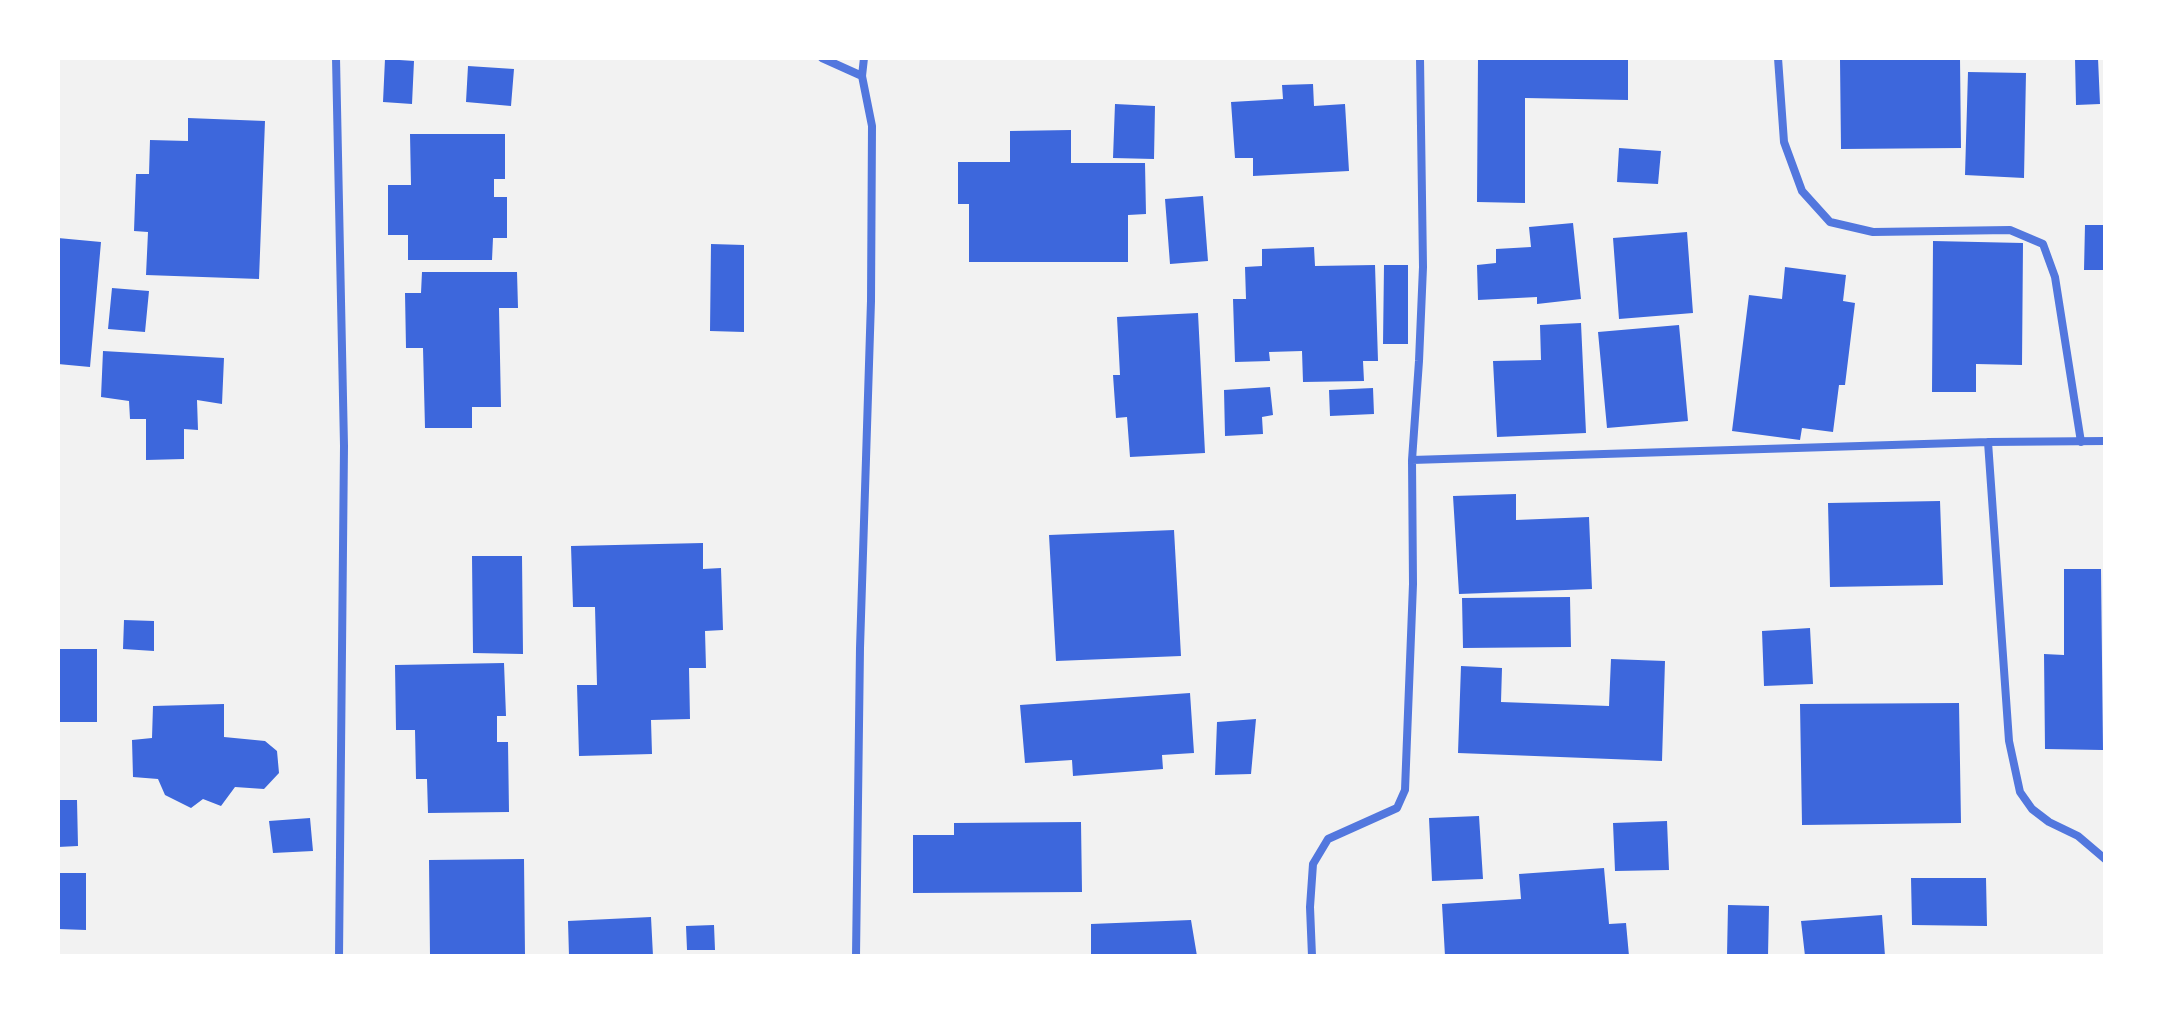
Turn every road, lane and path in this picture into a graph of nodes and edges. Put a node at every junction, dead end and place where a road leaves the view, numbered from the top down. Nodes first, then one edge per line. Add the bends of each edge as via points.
1 (336, 58) edge
2 (822, 58) edge
3 (864, 58) edge
4 (1420, 58) edge
5 (1778, 58) edge
6 (862, 76) junction
7 (2105, 441) edge
8 (1988, 442) junction
9 (2081, 442) junction
10 (1412, 460) junction
11 (2105, 859) edge
12 (339, 956) edge
13 (856, 956) edge
14 (1312, 956) edge

1 - 12 street via 344,446
2 - 6 street
3 - 6 street
4 - 10 street via 1423,267
5 - 9 street via 1784,142 1802,191 1830,222 1873,232 2010,230 2043,244 2055,277
6 - 13 street via 872,126 871,301
7 - 9 street
8 - 9 street
8 - 10 street
8 - 11 street via 2009,741 2020,792 2032,809
10 - 14 street via 1405,790 1397,808 1328,839 1313,864

